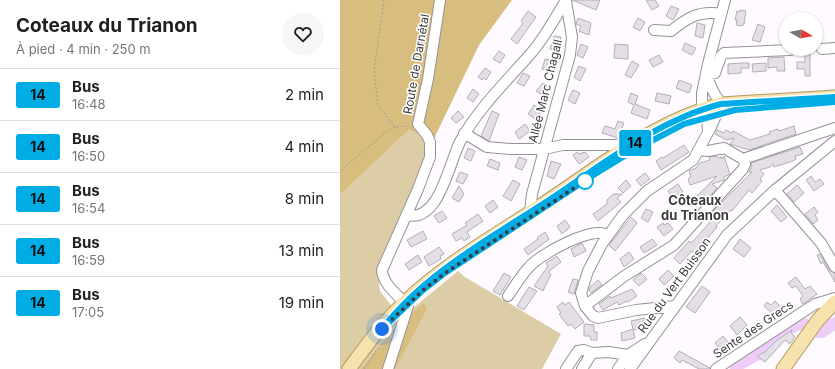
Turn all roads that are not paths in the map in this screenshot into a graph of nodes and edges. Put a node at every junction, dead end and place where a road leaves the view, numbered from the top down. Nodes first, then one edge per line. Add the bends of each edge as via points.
1 (440, 0) edge
2 (566, 0) edge
3 (725, 0) edge
4 (721, 14) junction
5 (654, 30) dead end
6 (835, 48) edge
7 (823, 49) edge
8 (779, 50) edge
9 (706, 75) junction
10 (835, 97) edge
11 (835, 102) edge
12 (712, 111) junction
13 (835, 128) edge
14 (464, 133) junction
15 (835, 141) edge
16 (632, 145) junction
17 (544, 149) junction
18 (699, 150) junction
19 (743, 159) junction
20 (535, 187) junction
21 (775, 190) junction
22 (546, 202) junction
23 (530, 212) junction
24 (407, 215) junction
25 (607, 235) junction
26 (835, 266) edge
27 (508, 296) dead end
28 (835, 298) edge
29 (835, 302) edge
30 (407, 304) junction
31 (585, 306) junction
32 (675, 306) junction
33 (804, 311) junction
34 (818, 320) junction
35 (652, 339) junction
36 (592, 353) junction
37 (628, 355) junction
38 (350, 369) edge
39 (388, 369) edge
40 (566, 369) edge
41 (582, 369) edge
42 (618, 369) edge
43 (630, 369) edge
44 (716, 369) edge
45 (783, 369) edge

1 - 24 street, Route de Darnétal via 418,124 429,139 431,153
2 - 14 street via 537,46 478,112
2 - 17 street, Allée Marc Chagall via 572,37 570,55
3 - 4 street
4 - 5 street via 697,14 670,31
4 - 9 street
6 - 7 street
8 - 9 street via 724,53 715,73
9 - 12 street via 714,93
9 - 12 street via 701,102
10 - 12 main road
11 - 12 main road
12 - 16 main road via 676,120
12 - 18 street via 708,131
12 - 30 main road via 661,136 592,176 445,273
13 - 19 street
14 - 17 street via 487,147
14 - 24 street via 442,189 433,204 422,214
15 - 21 street, Rue du Vert Buisson
16 - 17 street via 563,145
16 - 22 main road
17 - 20 street, Allée Marc Chagall
18 - 19 street via 724,148
18 - 25 street via 691,162 647,191
19 - 31 street via 743,169 674,245 623,277
20 - 22 street via 538,197
20 - 23 street, Allée Marc Chagall
21 - 26 street via 821,243
21 - 32 street, Rue du Vert Buisson via 727,235
22 - 23 main road
23 - 30 main road via 443,270
24 - 30 street via 382,270 386,283
25 - 27 street via 598,232 589,234 546,254 530,266
25 - 31 street via 593,259 582,286 581,298
28 - 33 street, Sente des Grecs via 815,304
29 - 34 main road
30 - 38 main road via 382,329
30 - 39 street
31 - 32 street via 591,315 598,318 636,310
32 - 35 street, Rue du Vert Buisson
33 - 34 street, Sente des Grecs
33 - 44 street, Sente des Grecs
34 - 45 main road
35 - 37 street
35 - 43 street, Rue du Vert Buisson
36 - 37 street
36 - 40 street via 578,351
36 - 41 street
37 - 42 street

